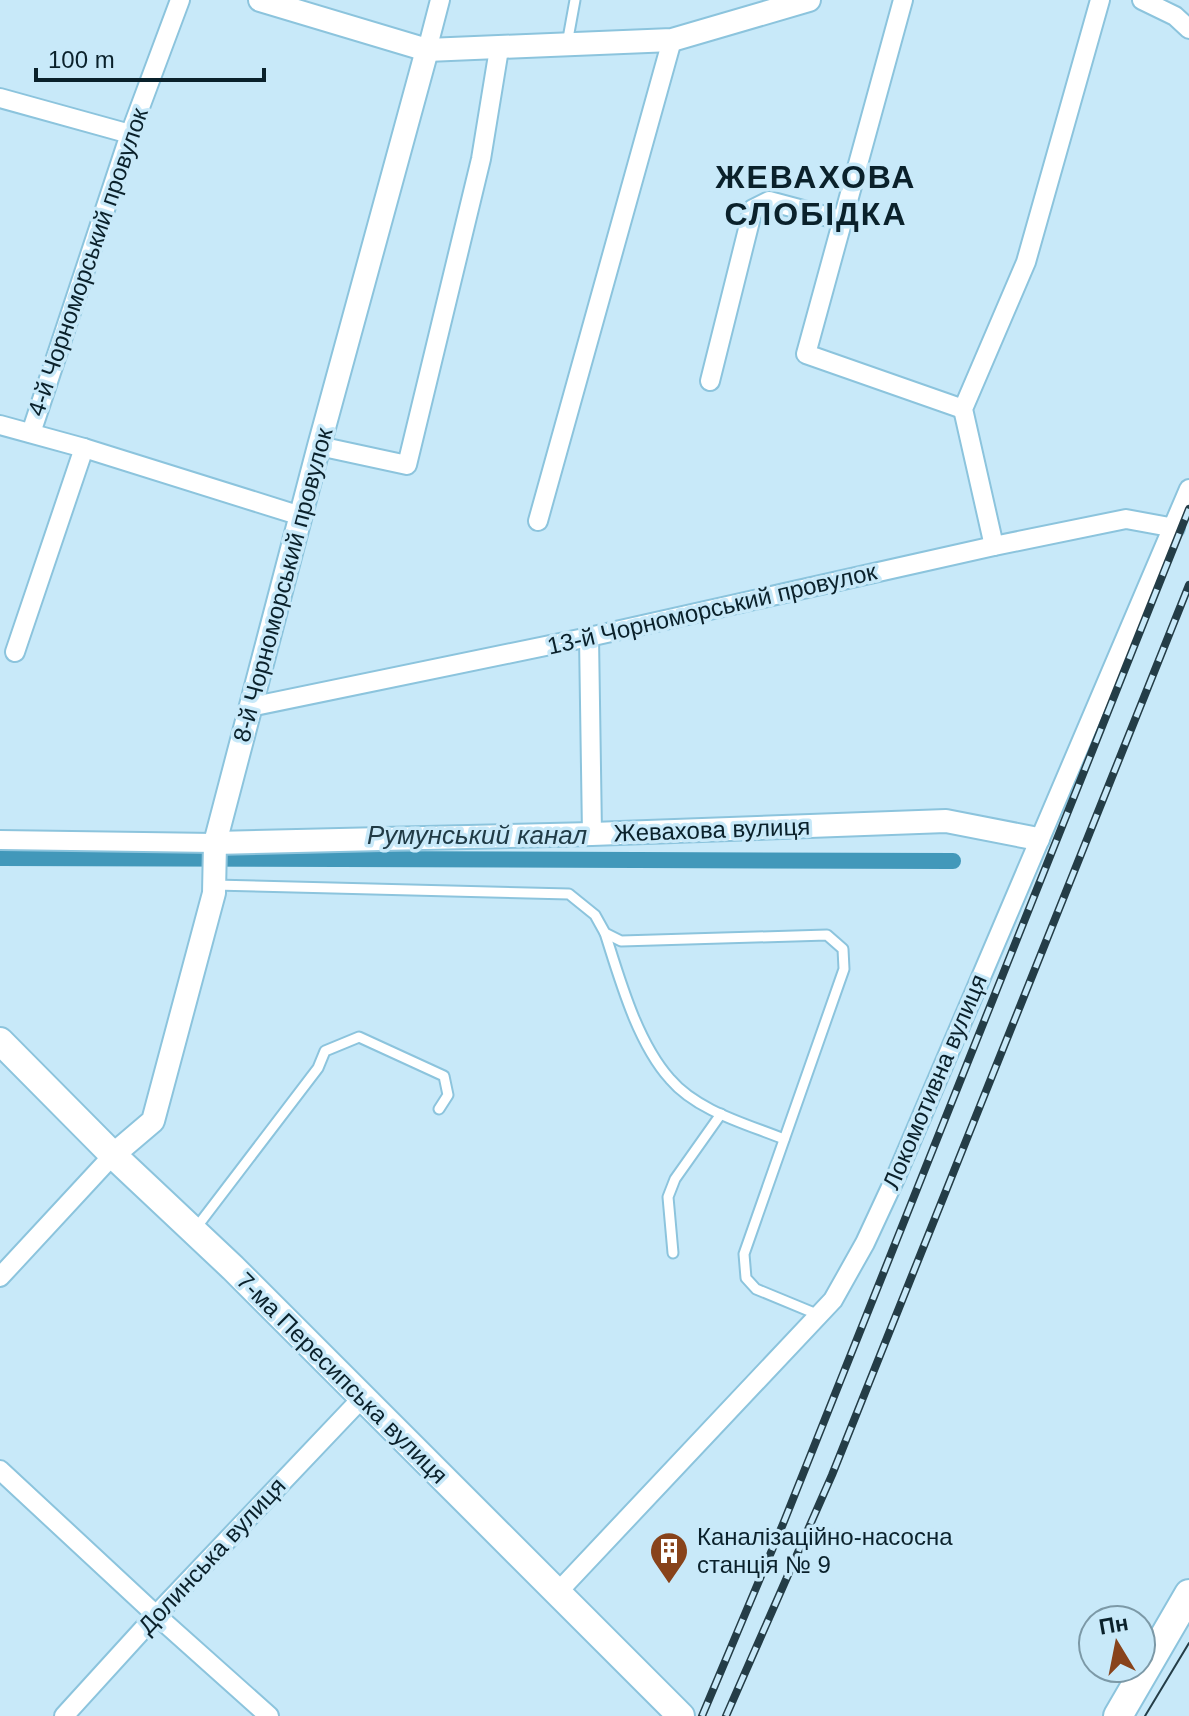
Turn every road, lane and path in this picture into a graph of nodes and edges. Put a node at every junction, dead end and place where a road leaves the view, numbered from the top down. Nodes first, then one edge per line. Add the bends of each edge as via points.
1 (180, 0) edge
2 (260, 0) edge
3 (440, 0) edge
4 (575, 0) edge
5 (809, 0) edge
6 (903, 0) edge
7 (1100, 0) edge
8 (1142, 0) edge
9 (1189, 29) edge
10 (672, 40) junction
11 (566, 46) junction
12 (499, 49) junction
13 (427, 50) junction
14 (0, 98) edge
15 (130, 134) junction
16 (844, 221) junction
17 (710, 381) dead end
18 (963, 409) junction
19 (0, 426) edge
20 (31, 433) junction
21 (319, 446) junction
22 (84, 448) junction
23 (1189, 489) edge
24 (301, 516) junction
25 (538, 521) dead end
26 (1175, 528) junction
27 (994, 546) junction
28 (589, 637) junction
29 (15, 652) dead end
30 (250, 707) junction
31 (592, 834) junction
32 (1038, 839) junction
33 (0, 840) edge
34 (215, 843) junction
35 (214, 885) junction
36 (605, 933) junction
37 (0, 1041) edge
38 (439, 1109) dead end
39 (721, 1114) junction
40 (784, 1139) junction
41 (113, 1155) junction
42 (194, 1231) junction
43 (673, 1253) dead end
44 (0, 1277) edge
45 (819, 1315) junction
46 (362, 1398) junction
47 (0, 1470) edge
48 (556, 1594) junction
49 (1189, 1594) edge
50 (156, 1615) junction
51 (64, 1716) edge
52 (269, 1716) edge
53 (681, 1716) edge
54 (1118, 1716) edge

1 - 15 street, 4-й Чорноморський провулок
2 - 13 street
3 - 13 street, 8-й Чорноморський провулок
4 - 11 lane
5 - 10 street
6 - 16 street
7 - 18 street via 1026,262
8 - 9 street
10 - 11 street
10 - 25 street
11 - 12 street
12 - 13 street
12 - 21 street via 481,159 407,465
13 - 21 street, 8-й Чорноморський провулок
14 - 15 street
15 - 20 street, 4-й Чорноморський провулок
16 - 17 street via 769,201 753,209
16 - 18 street via 806,354
18 - 27 street
19 - 20 street
20 - 22 street
21 - 24 street, 8-й Чорноморський провулок
22 - 24 street
22 - 29 street
23 - 26 street, Локомотивна вулиця
24 - 30 street, 8-й Чорноморський провулок
26 - 27 street, 13-й Чорноморський провулок via 1126,519
26 - 32 street, Локомотивна вулиця
27 - 28 street, 13-й Чорноморський провулок
28 - 30 street, 13-й Чорноморський провулок
28 - 31 street
30 - 34 street, 8-й Чорноморський провулок
31 - 32 street, Жевахова вулиця via 946,821
31 - 34 street, Жевахова вулиця
32 - 45 street, Локомотивна вулиця via 892,1186 853,1266
33 - 34 street, Жевахова вулиця
34 - 35 street, 8-й Чорноморський провулок
35 - 36 lane via 569,894 595,915
35 - 41 street, 8-й Чорноморський провулок via 153,1121
36 - 39 lane via 622,986 670,1080
36 - 40 lane via 621,941 827,935 843,949 844,969
37 - 41 main road, 7-ма Пересипська вулиця
38 - 42 lane via 448,1095 444,1076 359,1037 325,1051 318,1068
39 - 40 lane
39 - 43 lane via 668,1197
40 - 45 lane via 744,1254 746,1278 756,1289
41 - 42 main road, 7-ма Пересипська вулиця
41 - 44 street
42 - 46 main road, 7-ма Пересипська вулиця
45 - 48 street, Локомотивна вулиця
46 - 48 main road, 7-ма Пересипська вулиця
46 - 50 street, Долинська вулиця
47 - 50 street
48 - 53 main road, 7-ма Пересипська вулиця
49 - 54 main road
50 - 51 street, Долинська вулиця
50 - 52 street

